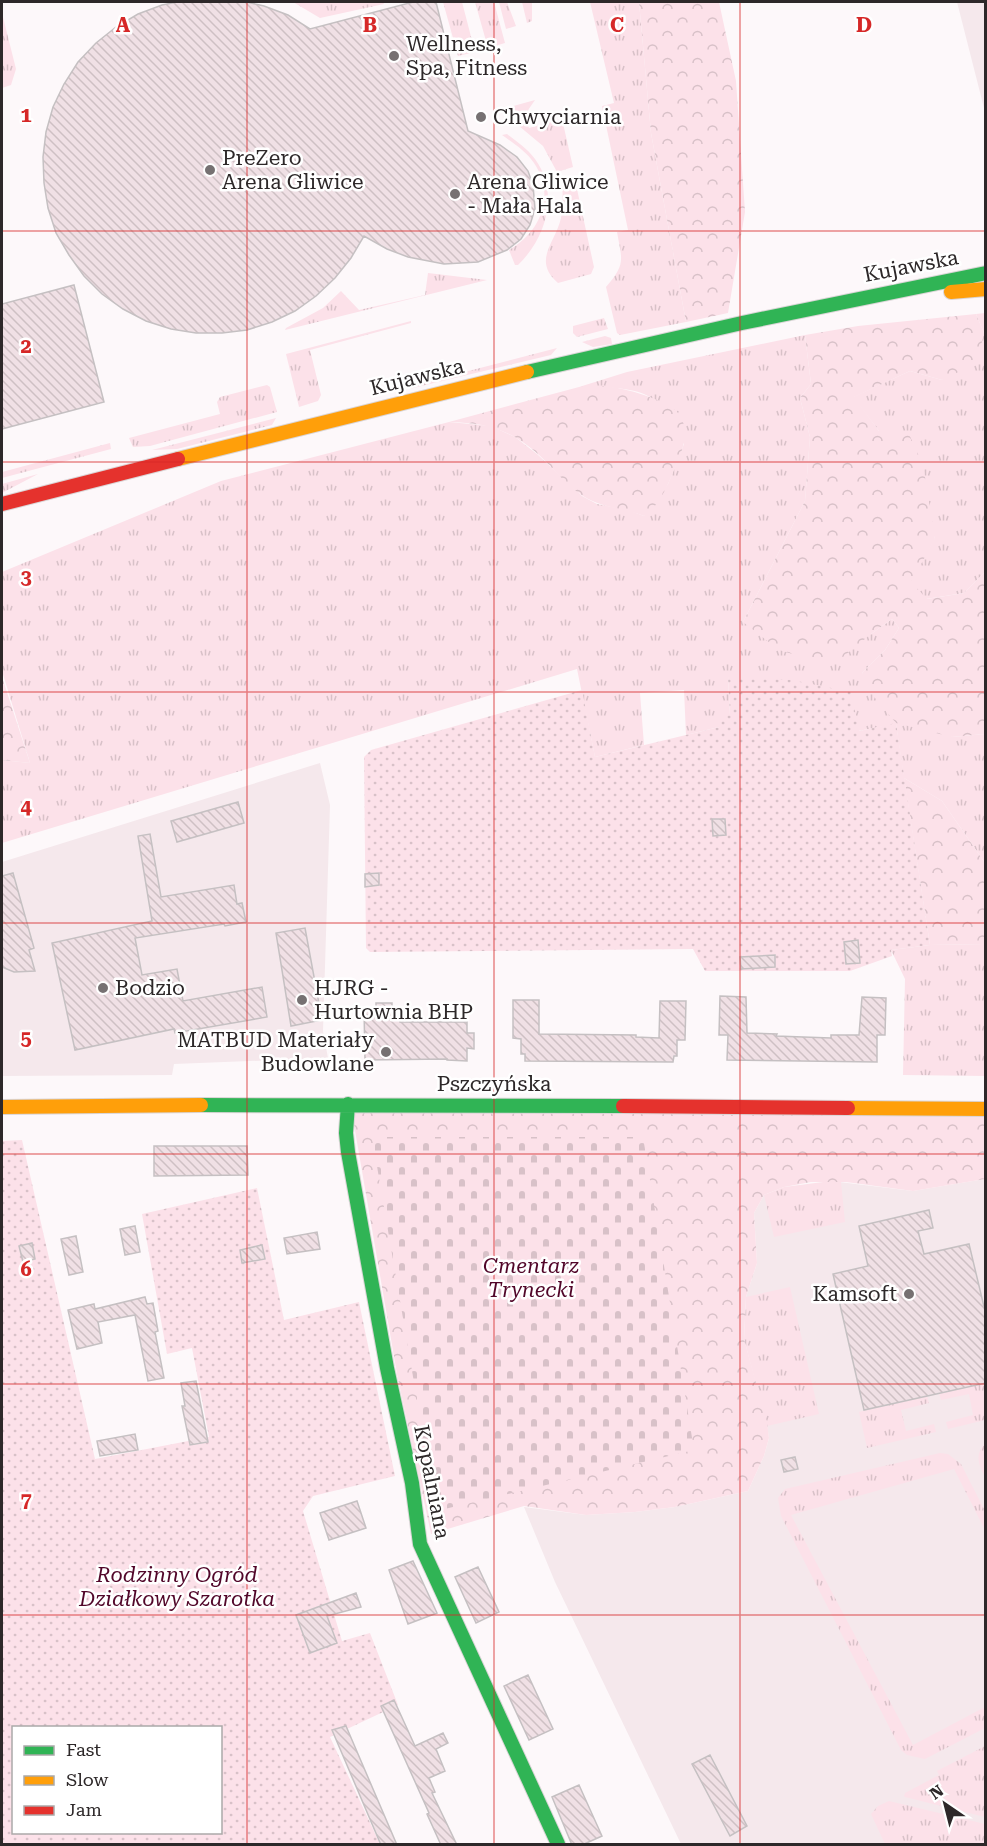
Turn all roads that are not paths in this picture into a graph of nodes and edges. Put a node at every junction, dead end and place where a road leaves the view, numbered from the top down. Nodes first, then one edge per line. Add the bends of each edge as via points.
1 (986, 273) edge
2 (986, 289) edge
3 (845, 301) junction
4 (2, 504) edge
5 (348, 1104) junction
6 (2, 1107) edge
7 (986, 1109) edge
8 (558, 1845) edge

1 - 3 street, Kujawska
2 - 3 street, Kujawska
3 - 4 street, Kujawska via 481,382
5 - 6 street, Pszczyńska
5 - 7 street, Pszczyńska
5 - 8 street, Kopalniana via 348,1152 412,1483 420,1544

